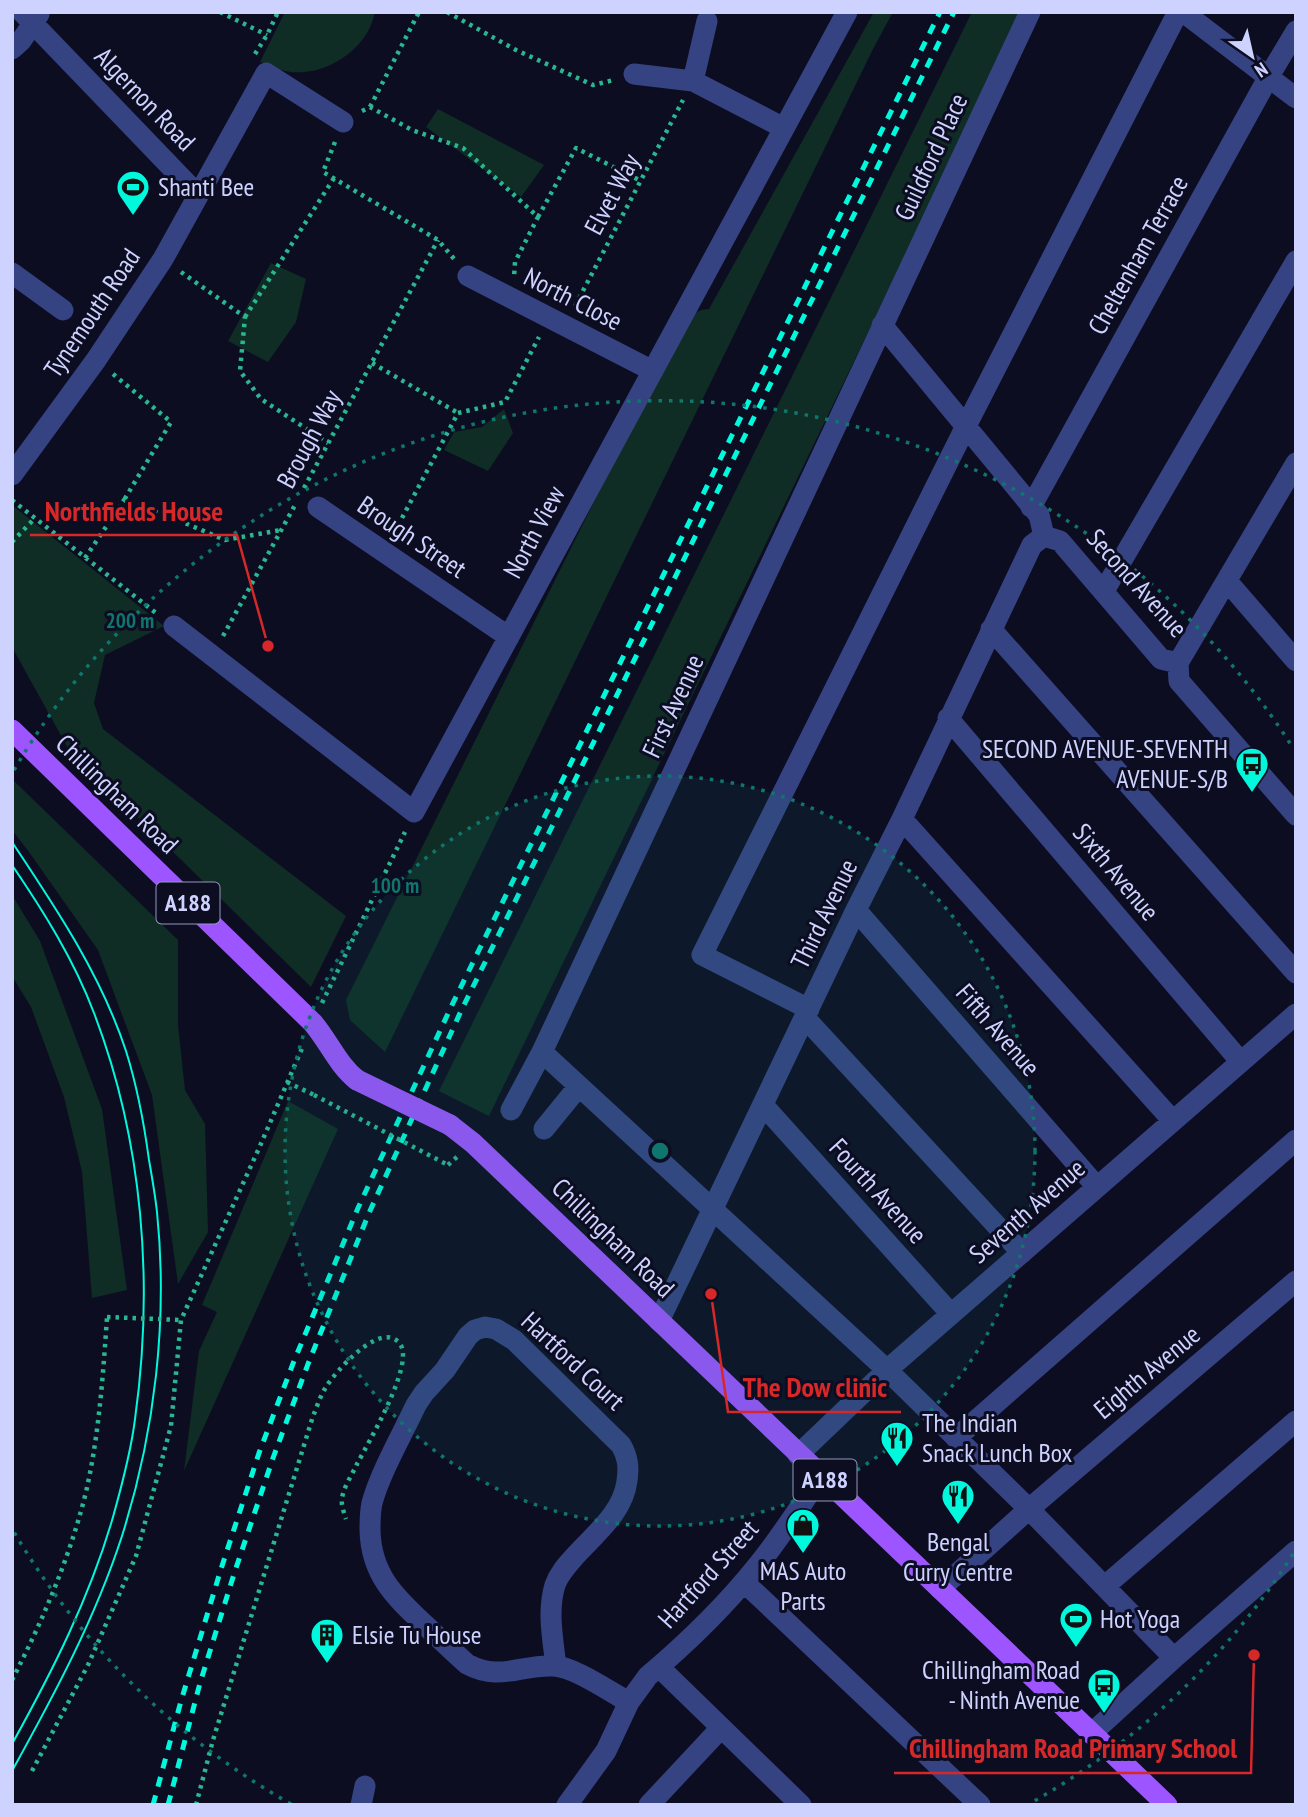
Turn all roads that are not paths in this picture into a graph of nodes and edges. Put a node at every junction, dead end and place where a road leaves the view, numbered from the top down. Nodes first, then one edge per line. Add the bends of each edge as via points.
1 (847, 12) edge
2 (1030, 12) edge
3 (1180, 12) edge
4 (32, 16) edge
5 (707, 20) dead end
6 (1296, 31) edge
7 (12, 49) edge
8 (634, 74) road end
9 (1268, 78) junction
10 (693, 81) junction
11 (1296, 98) edge
12 (343, 122) road end
13 (784, 128) junction
14 (198, 195) junction
15 (1296, 261) edge
16 (12, 273) edge
17 (468, 276) dead end
18 (63, 310) dead end
19 (882, 325) junction
20 (653, 371) junction
21 (965, 426) junction
22 (1296, 463) edge
23 (12, 475) edge
24 (1290, 490) edge
25 (318, 507) dead end
26 (1031, 507) junction
27 (1044, 536) junction
28 (1227, 581) junction
29 (1104, 591) junction
30 (174, 626) road end
31 (991, 629) junction
32 (509, 637) junction
33 (1296, 660) edge
34 (1178, 663) junction
35 (948, 718) junction
36 (12, 730) edge
37 (1296, 815) edge
38 (902, 818) junction
39 (856, 911) junction
40 (1296, 973) edge
41 (807, 1013) junction
42 (1296, 1014) edge
43 (542, 1052) junction
44 (1241, 1062) junction
45 (579, 1086) junction
46 (763, 1105) junction
47 (511, 1110) dead end
48 (1173, 1121) junction
49 (544, 1129) dead end
50 (1296, 1140) edge
51 (1097, 1187) junction
52 (713, 1210) junction
53 (1022, 1252) junction
54 (1296, 1281) edge
55 (951, 1314) junction
56 (659, 1321) junction
57 (887, 1370) junction
58 (1296, 1421) edge
59 (956, 1438) junction
60 (798, 1455) junction
61 (821, 1476) junction
62 (1029, 1509) junction
63 (1296, 1551) edge
64 (744, 1582) junction
65 (1105, 1586) junction
66 (940, 1589) junction
67 (1174, 1658) junction
68 (556, 1666) junction
69 (659, 1667) junction
70 (629, 1702) junction
71 (721, 1728) junction
72 (1091, 1734) junction
73 (567, 1805) edge
74 (649, 1805) edge
75 (801, 1805) edge
76 (980, 1805) edge
77 (1167, 1805) edge

1 - 13 street, North View
2 - 19 street, Guildford Place
3 - 9 street
3 - 21 street
4 - 7 street via 21,41
4 - 14 street, Algernon Road
5 - 10 street
6 - 9 street, Cheltenham Terrace
8 - 10 street
9 - 11 street
9 - 26 street, Cheltenham Terrace
10 - 13 street
12 - 14 street, Tynemouth Road via 266,73
13 - 20 street, North View
14 - 23 street, Tynemouth Road via 163,259 96,360
15 - 29 street
16 - 18 street
17 - 20 street, North Close
19 - 21 street, Second Avenue
19 - 43 street, First Avenue
20 - 32 street, North View
21 - 26 street, Second Avenue
21 - 41 street via 702,955
22 - 24 street
24 - 28 street
25 - 32 street, Brough Street
26 - 27 street, Second Avenue via 1039,515
27 - 29 street, Second Avenue via 1060,541
27 - 31 street, Third Avenue via 1032,545
28 - 33 street
28 - 34 street
29 - 34 street, Second Avenue via 1161,659
30 - 32 street, North View via 414,812
31 - 35 street, Third Avenue
31 - 40 street
34 - 37 street, Second Avenue via 1179,681
35 - 38 street, Third Avenue
35 - 44 street, Sixth Avenue
36 - 56 main road, Chillingham Road / A188, bridge via 313,1023 357,1080 468,1138
38 - 39 street, Third Avenue
38 - 48 street
39 - 41 street, Third Avenue
39 - 51 street, Fifth Avenue
41 - 46 street, Third Avenue
41 - 53 street
42 - 44 street, Seventh Avenue
43 - 45 street
43 - 47 street, First Avenue
44 - 48 street, Seventh Avenue
45 - 49 street
45 - 52 street
46 - 52 street, Third Avenue
46 - 55 street, Fourth Avenue
48 - 51 street, Seventh Avenue
50 - 59 street
51 - 53 street, Seventh Avenue
52 - 56 street, Third Avenue
52 - 57 street
53 - 55 street, Seventh Avenue
54 - 62 street, Eighth Avenue
55 - 57 street, Seventh Avenue
56 - 60 main road, Chillingham Road / A188
57 - 59 street
57 - 60 street, Seventh Avenue
58 - 65 street
59 - 62 street
60 - 61 main road, Chillingham Road / A188
61 - 64 street, Hartford Street
61 - 66 main road, Chillingham Road / A188
62 - 65 street
62 - 66 street, Eighth Avenue
63 - 67 street
64 - 69 street, Hartford Street
64 - 76 street
65 - 67 street
66 - 72 main road, Chillingham Road / A188
67 - 72 street
68 - 68 street, Hartford Court via 495,1673 467,1664 394,1594 380,1573 370,1543 370,1515 378,1486 416,1405 468,1336 485,1327 505,1333 621,1445 629,1464 623,1500 555,1584 551,1623
68 - 70 street, Hartford Court
69 - 70 street, Hartford Street
69 - 71 street
70 - 73 street, Hartford Street via 606,1751
71 - 74 street
71 - 75 street
72 - 77 main road, Chillingham Road / A188

